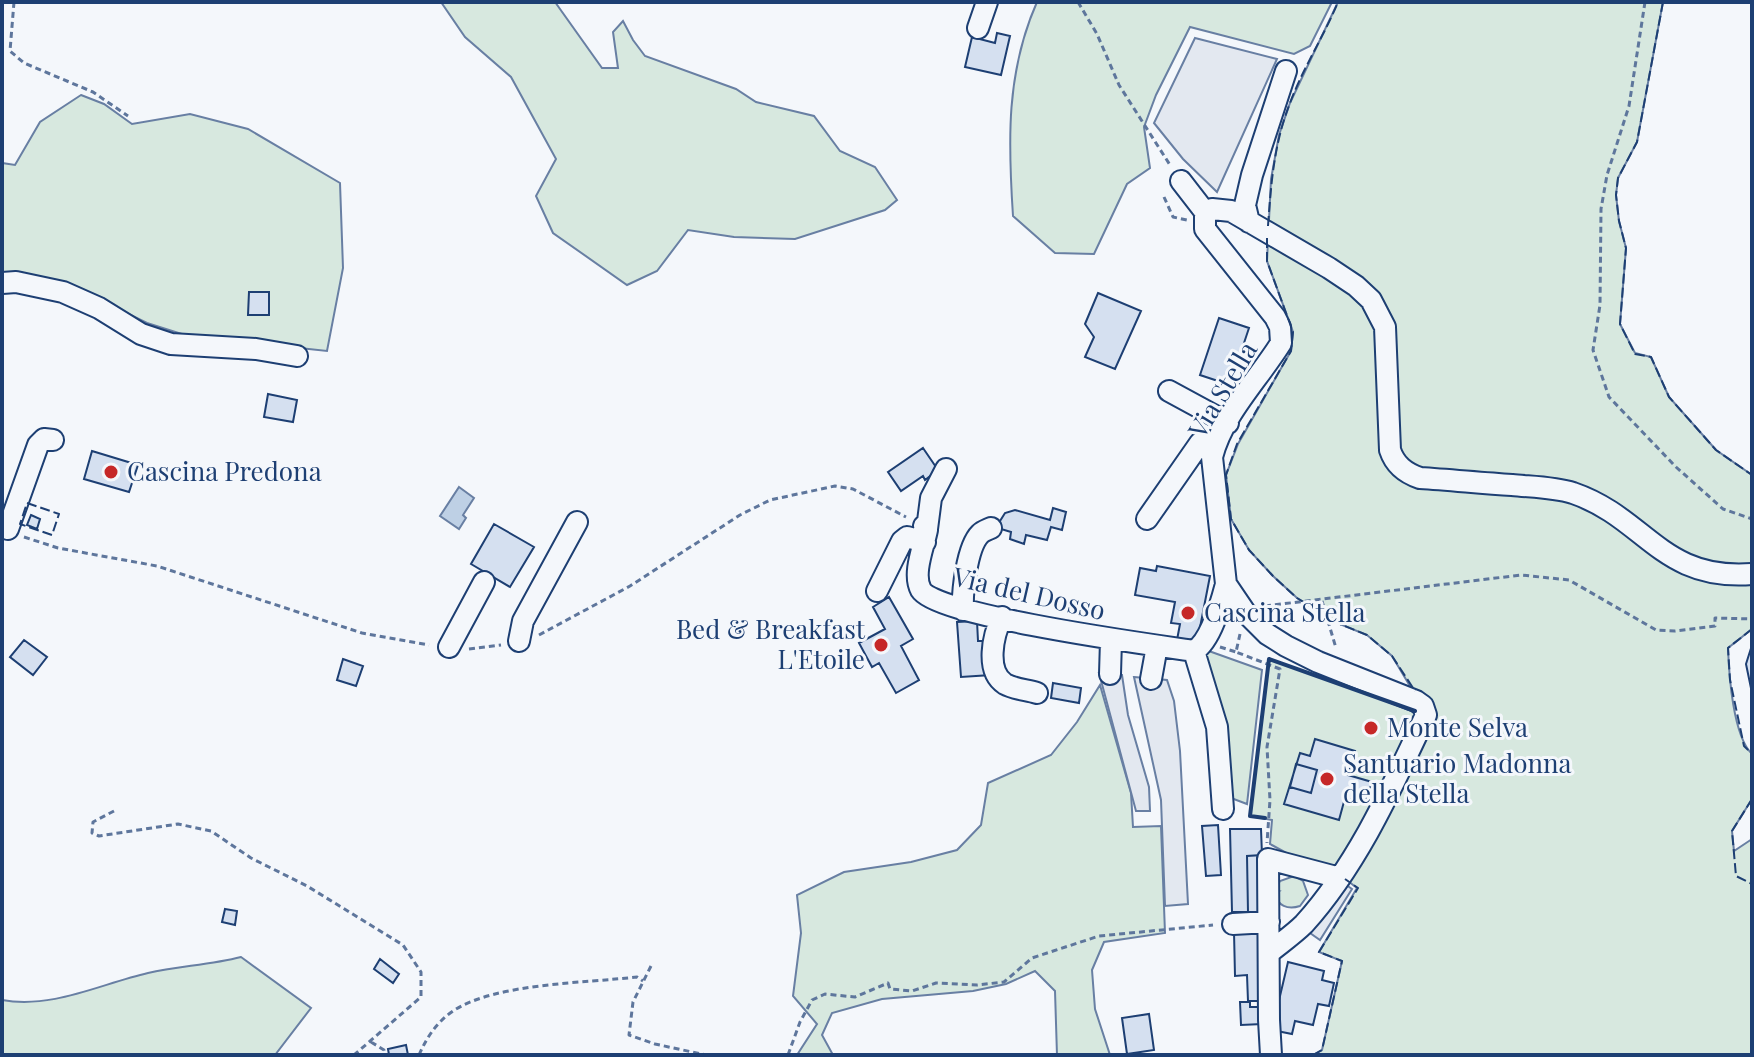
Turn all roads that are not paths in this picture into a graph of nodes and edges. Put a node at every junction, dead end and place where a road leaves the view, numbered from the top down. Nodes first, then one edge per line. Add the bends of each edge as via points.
1 (987, 2) edge
2 (978, 28) dead end
3 (1286, 71) dead end
4 (1181, 181) road end
5 (1205, 212) junction
6 (1249, 222) junction
7 (2, 283) edge
8 (297, 356) dead end
9 (1169, 391) dead end
10 (1228, 423) junction
11 (53, 440) dead end
12 (1216, 443) junction
13 (946, 469) dead end
14 (1147, 519) dead end
15 (577, 522) dead end
16 (991, 528) dead end
17 (8, 529) road end
18 (925, 532) junction
19 (1752, 574) edge
20 (484, 582) dead end
21 (1226, 584) junction
22 (877, 591) dead end
23 (963, 610) junction
24 (1002, 617) junction
25 (1111, 640) junction
26 (519, 641) road end
27 (1157, 646) junction
28 (449, 647) road end
29 (1194, 651) junction
30 (1110, 674) dead end
31 (1151, 679) dead end
32 (1037, 693) dead end
33 (1425, 717) junction
34 (1401, 739) dead end
35 (1223, 809) dead end
36 (1340, 878) junction
37 (1269, 922) junction
38 (1226, 924) road end
39 (1270, 952) junction
40 (1271, 1055) edge

1 - 2 street
3 - 6 street via 1252,175 1245,205
4 - 5 street
5 - 6 street via 1231,211
5 - 10 street, Via Stella via 1205,229 1262,297 1281,335 1274,355
6 - 19 street via 1329,268 1371,300 1385,327 1390,450 1408,474 1570,492 1608,510 1671,558 1718,575
7 - 8 street via 63,292 141,334 171,344
9 - 10 street
10 - 12 street, Via Stella
11 - 17 street via 38,445
12 - 14 street via 1200,443
12 - 21 street, Via Stella via 1211,472
13 - 18 street via 931,498
15 - 26 street via 523,621
16 - 23 street via 979,535 969,557
18 - 22 street via 902,541
18 - 23 street, Via del Dosso via 922,590
20 - 28 street
21 - 29 street via 1217,615
21 - 33 street, Via Stella via 1267,634 1416,701
23 - 24 street, Via del Dosso
24 - 25 street, Via del Dosso
24 - 32 street via 994,632 996,674 1006,684
25 - 27 street, Via del Dosso
25 - 30 street
27 - 29 street, Via del Dosso
27 - 31 street
29 - 35 street via 1217,727
33 - 34 street
33 - 36 street
36 - 37 street via 1268,859
36 - 39 street via 1302,926
37 - 38 street
37 - 39 street
39 - 40 street

